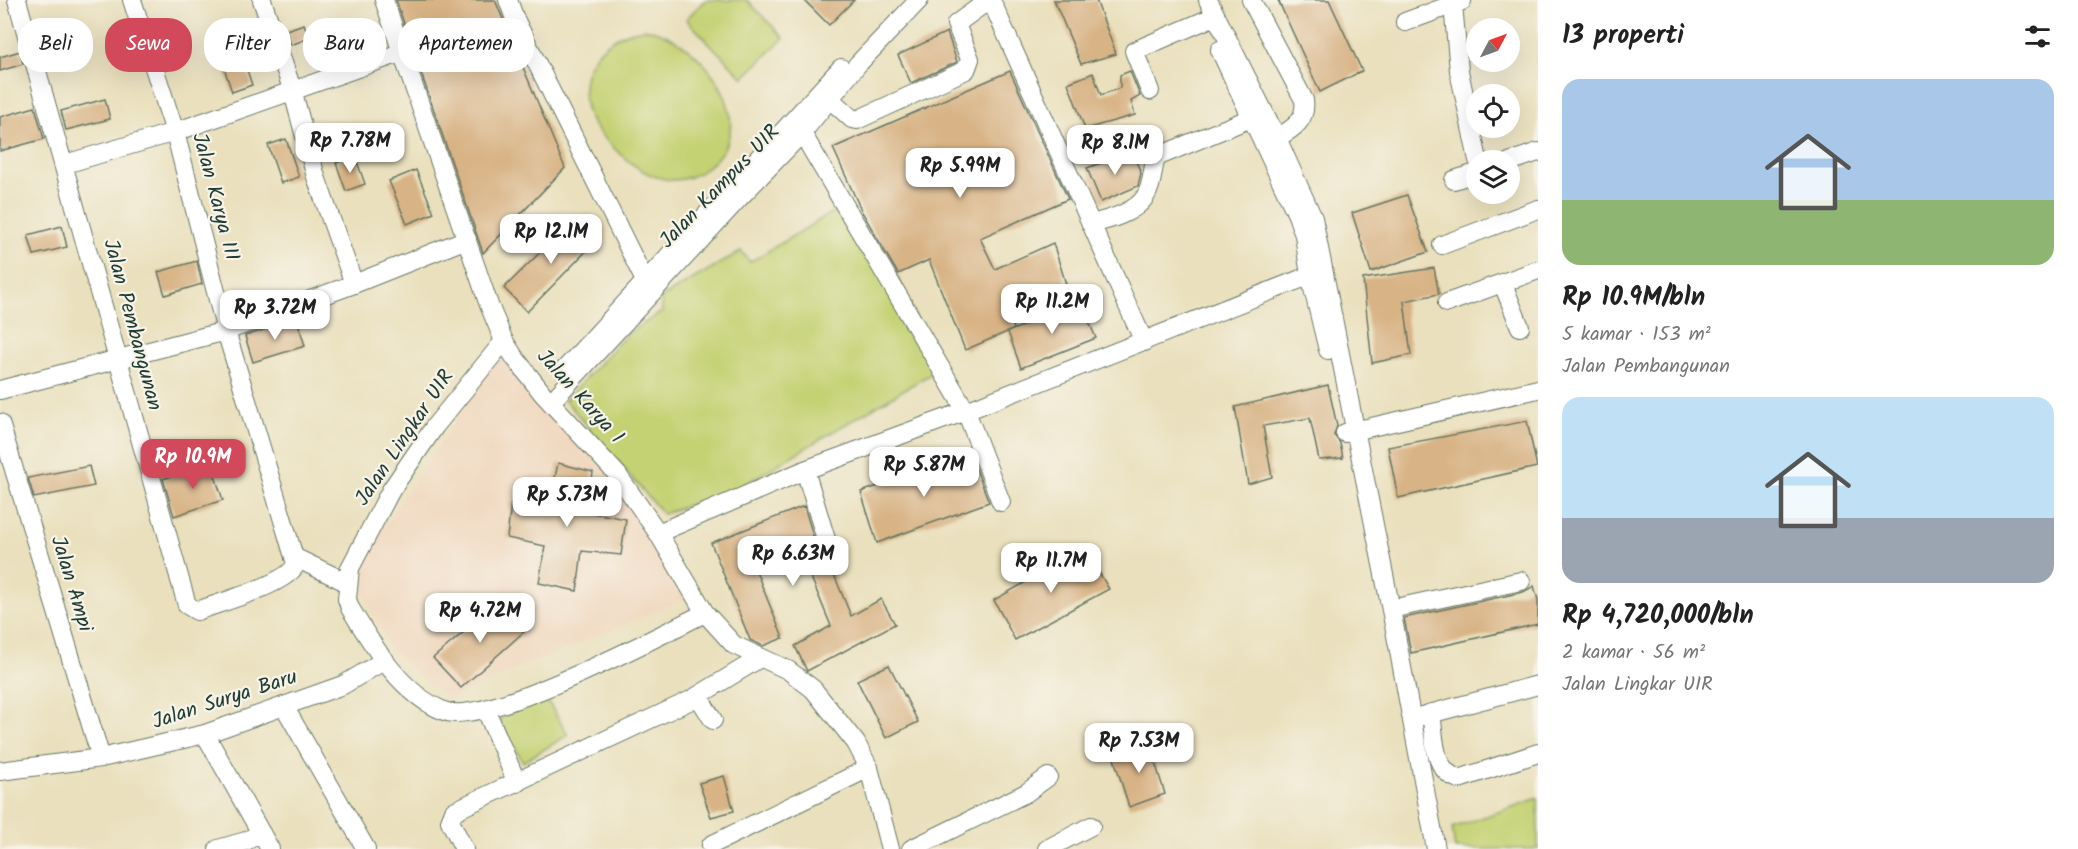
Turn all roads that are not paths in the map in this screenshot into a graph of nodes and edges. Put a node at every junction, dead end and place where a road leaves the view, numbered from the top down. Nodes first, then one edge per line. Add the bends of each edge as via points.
1 (17, 0) edge
2 (132, 0) edge
3 (262, 0) edge
4 (384, 0) edge
5 (508, 0) edge
6 (905, 0) edge
7 (919, 0) edge
8 (990, 0) edge
9 (1196, 0) edge
10 (1208, 0) edge
11 (1251, 0) edge
12 (1458, 2) edge
13 (1206, 20) junction
14 (1405, 22) dead end
15 (398, 38) edge
16 (398, 54) edge
17 (410, 72) edge
18 (292, 88) junction
19 (1150, 91) dead end
20 (830, 99) junction
21 (1251, 118) junction
22 (175, 132) junction
23 (802, 134) junction
24 (1277, 138) junction
25 (1476, 150) edge
26 (1538, 152) edge
27 (1520, 158) edge
28 (64, 164) junction
29 (755, 171) junction
30 (1466, 176) edge
31 (1454, 180) dead end
32 (1538, 209) edge
33 (1091, 224) junction
34 (467, 239) junction
35 (1442, 245) dead end
36 (1538, 270) edge
37 (1317, 272) junction
38 (354, 284) junction
39 (1503, 284) junction
40 (649, 285) junction
41 (1447, 303) dead end
42 (1520, 327) dead end
43 (226, 331) junction
44 (504, 341) junction
45 (1144, 342) junction
46 (118, 357) junction
47 (1538, 389) edge
48 (0, 390) edge
49 (547, 398) junction
50 (966, 411) junction
51 (0, 423) edge
52 (1349, 433) junction
53 (5, 459) edge
54 (805, 470) junction
55 (1001, 502) dead end
56 (658, 533) junction
57 (829, 549) dead end
58 (294, 557) junction
59 (1521, 581) dead end
60 (348, 584) junction
61 (1391, 609) junction
62 (705, 613) junction
63 (760, 658) junction
64 (385, 660) junction
65 (1538, 685) edge
66 (694, 698) junction
67 (284, 706) junction
68 (486, 710) junction
69 (1431, 713) junction
70 (1412, 718) junction
71 (713, 720) dead end
72 (205, 734) junction
73 (1538, 753) edge
74 (1413, 757) junction
75 (101, 758) junction
76 (869, 768) junction
77 (0, 771) edge
78 (1048, 777) dead end
79 (517, 783) junction
80 (1091, 826) dead end
81 (261, 833) junction
82 (711, 845) dead end
83 (221, 849) edge
84 (270, 849) edge
85 (366, 849) edge
86 (464, 849) edge
87 (890, 849) edge
88 (911, 849) edge
89 (1047, 849) edge
90 (1423, 849) edge
91 (1436, 849) edge

1 - 28 street, Jalan Pembangunan
2 - 22 street, Jalan Karya III
3 - 18 street
4 - 15 street, Jalan Karya 1
5 - 40 street
6 - 29 street, Jalan Kampus UIR
7 - 20 street, Jalan Kampus UIR
8 - 20 street via 956,24 970,59 966,70 857,120
8 - 33 street
9 - 13 street
10 - 24 street
11 - 24 street via 1304,100 1300,121
12 - 14 street
12 - 25 street via 1459,70
13 - 19 street via 1134,51
13 - 21 street
16 - 18 street
17 - 34 street, Jalan Karya 1
18 - 22 street
18 - 38 street via 316,177
20 - 23 street, Jalan Kampus UIR
21 - 33 street via 1159,156 1145,197 1136,207
21 - 37 street via 1297,215
22 - 28 street
22 - 43 street, Jalan Karya III
23 - 29 street, Jalan Kampus UIR
23 - 50 street
24 - 37 street via 1313,218
26 - 27 street
28 - 46 street, Jalan Pembangunan
29 - 40 street, Jalan Kampus UIR
30 - 31 street
32 - 35 street
33 - 45 street
34 - 38 street
34 - 44 street, Jalan Karya 1
36 - 39 street
37 - 45 street
37 - 52 street
38 - 43 street
39 - 41 street
39 - 42 street
40 - 49 street, Jalan Kampus UIR
43 - 46 street
43 - 58 street, Jalan Karya III
44 - 49 street, Jalan Karya 1
44 - 60 street, Jalan Lingkar UIR via 435,426 391,490 350,568
45 - 50 street
46 - 48 street
46 - 58 street, Jalan Pembangunan via 190,609 197,611 271,584 291,573 296,564
47 - 52 street
49 - 56 street, Jalan Karya 1 via 612,468
50 - 54 street
50 - 55 street
51 - 53 street, Jalan Ampi
52 - 61 street
52 - 74 street
53 - 75 street, Jalan Ampi
54 - 56 street
54 - 57 street
56 - 62 street, Jalan Karya 1
58 - 60 street
59 - 61 street
60 - 64 street, Jalan Lingkar UIR via 350,608
61 - 70 street
62 - 63 street, Jalan Karya 1 via 734,645
62 - 68 street, Jalan Lingkar UIR via 606,661
63 - 66 street
63 - 76 street, Jalan Karya 1 via 788,670 813,689 856,742
64 - 67 street, Jalan Surya Baru via 343,685
64 - 68 street, Jalan Lingkar UIR via 423,701 446,712
65 - 69 street
66 - 71 street
66 - 79 street
67 - 72 street, Jalan Surya Baru
67 - 85 street
68 - 79 street
69 - 70 street
69 - 73 street via 1440,765 1451,777 1459,779
70 - 74 street
72 - 75 street, Jalan Surya Baru
72 - 81 street
74 - 90 street
74 - 91 street
75 - 77 street, Jalan Surya Baru
76 - 82 street
76 - 87 street, Jalan Karya 1
78 - 88 street via 1026,793
79 - 86 street via 451,814 450,820
80 - 89 street
81 - 83 street
81 - 84 street

